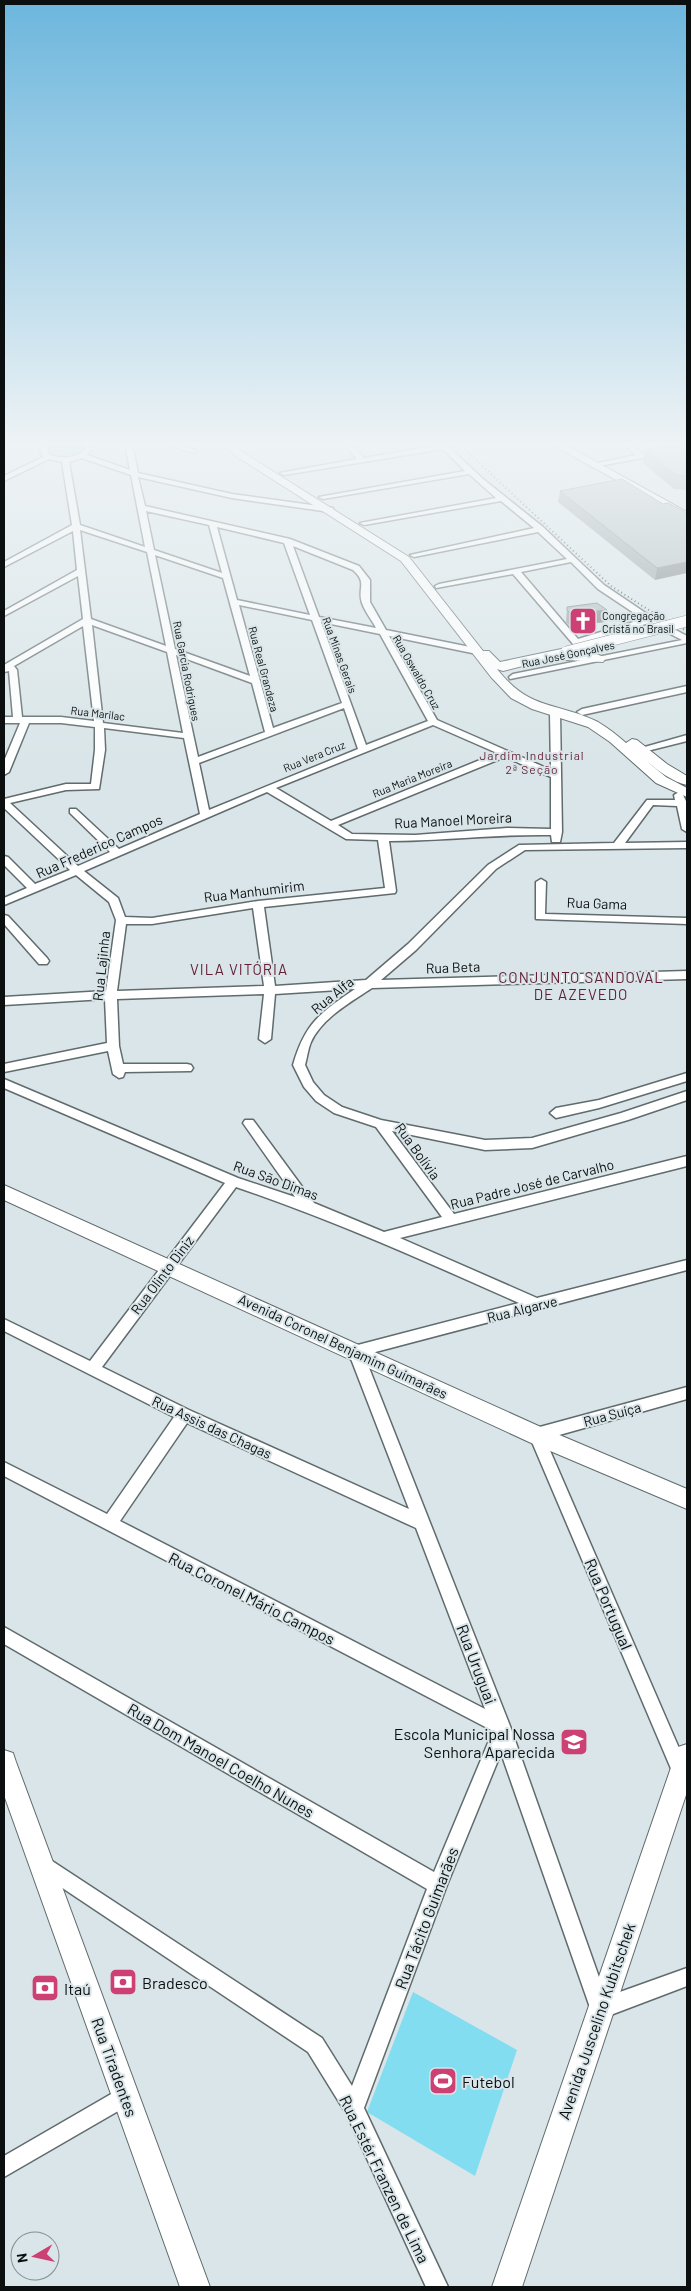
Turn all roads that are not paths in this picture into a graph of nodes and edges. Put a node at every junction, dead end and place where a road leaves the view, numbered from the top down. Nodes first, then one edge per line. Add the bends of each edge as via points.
1 (30, 551) edge
2 (79, 551) edge
3 (148, 551) edge
4 (220, 551) edge
5 (291, 551) edge
6 (314, 551) edge
7 (393, 551) edge
8 (409, 551) edge
9 (434, 551) edge
10 (562, 551) edge
11 (151, 552) junction
12 (414, 555) junction
13 (571, 560) junction
14 (4, 565) edge
15 (81, 571) junction
16 (516, 572) junction
17 (227, 577) junction
18 (439, 586) junction
19 (234, 602) junction
20 (4, 614) edge
21 (314, 619) junction
22 (87, 620) junction
23 (650, 620) junction
24 (687, 621) edge
25 (381, 633) junction
26 (687, 640) edge
27 (172, 650) junction
28 (477, 651) junction
29 (565, 652) junction
30 (547, 657) junction
31 (599, 659) junction
32 (7, 665) edge
33 (506, 669) junction
34 (256, 681) junction
35 (687, 688) edge
36 (346, 704) junction
37 (582, 712) junction
38 (555, 713) junction
39 (4, 720) edge
40 (22, 720) junction
41 (433, 722) junction
42 (99, 724) junction
43 (270, 733) junction
44 (189, 736) junction
45 (687, 738) edge
46 (363, 749) junction
47 (639, 750) junction
48 (504, 754) junction
49 (193, 762) junction
50 (4, 772) edge
51 (554, 775) junction
52 (268, 788) junction
53 (684, 792) edge
54 (4, 802) edge
55 (73, 811) dead end
56 (204, 815) junction
57 (330, 825) junction
58 (687, 829) edge
59 (557, 832) junction
60 (383, 837) junction
61 (687, 845) edge
62 (555, 846) junction
63 (617, 846) junction
64 (116, 852) junction
65 (4, 859) edge
66 (76, 870) junction
67 (541, 882) dead end
68 (34, 889) junction
69 (4, 902) edge
70 (258, 904) junction
71 (4, 918) edge
72 (121, 920) junction
73 (687, 921) edge
74 (43, 961) dead end
75 (687, 975) edge
76 (369, 984) junction
77 (270, 990) junction
78 (111, 995) junction
79 (4, 1001) edge
80 (265, 1039) dead end
81 (113, 1046) junction
82 (4, 1068) edge
83 (188, 1068) dead end
84 (687, 1077) edge
85 (4, 1083) edge
86 (687, 1095) edge
87 (556, 1114) dead end
88 (248, 1123) dead end
89 (380, 1124) junction
90 (687, 1161) edge
91 (233, 1181) junction
92 (4, 1192) edge
93 (309, 1207) junction
94 (450, 1219) junction
95 (384, 1236) junction
96 (687, 1265) edge
97 (169, 1266) junction
98 (538, 1305) junction
99 (4, 1326) edge
100 (355, 1351) junction
101 (92, 1370) junction
102 (687, 1393) edge
103 (184, 1414) junction
104 (536, 1435) junction
105 (4, 1469) edge
106 (686, 1500) edge
107 (422, 1523) junction
108 (109, 1524) junction
109 (4, 1635) edge
110 (502, 1728) junction
111 (4, 1762) edge
112 (685, 1766) edge
113 (41, 1863) junction
114 (438, 1885) junction
115 (687, 1976) edge
116 (600, 2009) junction
117 (126, 2096) junction
118 (354, 2108) junction
119 (4, 2167) edge
120 (195, 2287) edge
121 (437, 2287) edge
122 (507, 2287) edge

1 - 14 street
2 - 15 street
3 - 11 street
4 - 17 street, Rua Real Grandeza
5 - 21 street, Rua Minas Gerais
6 - 25 street, Rua Oswaldo Cruz via 365,575 368,582 366,602
7 - 28 main road via 405,559
8 - 12 main road
9 - 12 street
10 - 13 street
11 - 17 street
11 - 27 street, Rua Garcia Rodrigues
12 - 18 main road
13 - 16 street
13 - 23 street via 601,587
15 - 20 street
15 - 22 street
16 - 18 street
16 - 23 street via 576,642
17 - 19 street, Rua Real Grandeza
18 - 33 main road
19 - 21 street
19 - 34 street, Rua Real Grandeza
21 - 25 street
21 - 36 street, Rua Minas Gerais
22 - 27 street
22 - 32 street
22 - 42 street
23 - 26 street
24 - 29 main road, bridge
25 - 28 street
25 - 41 street, Rua Oswaldo Cruz
26 - 31 street, Rua José Gonçalves
27 - 34 street
27 - 44 street, Rua Garcia Rodrigues
28 - 33 main road
28 - 38 main road via 492,672 517,696
29 - 30 main road
29 - 33 main road via 504,659
30 - 31 main road via 589,656
30 - 33 main road
31 - 33 street, Rua José Gonçalves
32 - 40 street via 13,670
33 - 37 main road via 543,699
34 - 43 street, Rua Real Grandeza
35 - 37 street
36 - 43 street
36 - 46 street, Rua Minas Gerais
37 - 47 main road via 613,724
38 - 51 street
38 - 53 main road via 580,719 602,730 646,771
39 - 40 street, Rua Marilac
40 - 42 street, Rua Marilac
40 - 50 street
41 - 46 street, Rua Vera Cruz
41 - 48 street, Rua Oswaldo Cruz
42 - 44 street, Rua Marilac
42 - 54 street via 96,787 66,787
43 - 49 street
44 - 49 street, Rua Garcia Rodrigues
45 - 47 street
46 - 52 street, Rua Vera Cruz
47 - 53 main road via 662,767
48 - 51 street, Rua Oswaldo Cruz
48 - 57 street, Rua Maria Moreira
49 - 56 street, Rua Garcia Rodrigues
51 - 59 street
52 - 56 street, Rua Vera Cruz
52 - 57 street
53 - 58 street
53 - 63 street via 650,802
54 - 66 street
55 - 64 street
56 - 64 street, Rua Frederico Campos
57 - 60 street, Rua Manoel Moreira via 350,837
59 - 60 street, Rua Manoel Moreira
59 - 62 street
60 - 70 street, Rua Manhumirim via 391,891
61 - 63 street, Rua Alfa
62 - 63 street, Rua Alfa
62 - 76 street, Rua Alfa via 523,847 492,867 412,947
64 - 66 street, Rua Frederico Campos
65 - 68 street
66 - 68 street, Rua Frederico Campos
66 - 72 street via 114,900
67 - 73 street, Rua Gama via 540,917
68 - 69 street, Rua Frederico Campos
70 - 72 street, Rua Manhumirim via 152,921
70 - 77 street
71 - 74 street
72 - 78 street, Rua Lajinha
75 - 76 street, Rua Beta
76 - 77 street, Rua Beta
76 - 89 street, Rua Alfa via 315,1028 306,1042 300,1065 308,1084 320,1098 338,1110
77 - 78 street, Rua Beta
77 - 80 street
78 - 79 street, Rua Beta
78 - 81 street, Rua Lajinha
81 - 82 street
81 - 83 street, Rua Lajinha via 118,1071
84 - 87 street
85 - 91 street, Rua São Dimas
86 - 89 street, Rua Alfa via 532,1144 486,1145
88 - 93 street
89 - 94 street, Rua Bolívia
90 - 94 street, Rua Padre José de Carvalho
91 - 93 street, Rua São Dimas
91 - 97 street, Rua Olinto Diniz
92 - 97 main road, Avenida Coronel Benjamim Guimarães
93 - 95 street, Rua São Dimas
94 - 95 street, Rua Padre José de Carvalho
95 - 98 street, Rua São Dimas
96 - 98 street, Rua Algarve
97 - 100 main road, Avenida Coronel Benjamim Guimarães
97 - 101 street, Rua Olinto Diniz
98 - 100 street, Rua Algarve
99 - 101 street, Rua Assis das Chagas
100 - 104 main road, Avenida Coronel Benjamim Guimarães
100 - 107 street, Rua Uruguai
101 - 103 street, Rua Assis das Chagas
102 - 104 street, Rua Suíça
103 - 107 street, Rua Assis das Chagas
103 - 108 street
104 - 106 main road, Avenida Coronel Benjamim Guimarães
104 - 112 street, Rua Portugual
105 - 108 street, Rua Coronel Mário Campos
107 - 110 street, Rua Uruguai
108 - 110 street, Rua Coronel Mário Campos
109 - 114 street, Rua Dom Manoel Coelho Nunes
110 - 114 street, Rua Tácito Guimarães
110 - 116 street, Rua Uruguai
111 - 113 main road, Rua Tiradentes
112 - 116 main road, Avenida Juscelino Kubitschek
113 - 117 main road, Rua Tiradentes
113 - 118 street, Rua Estér Franzen de Lima via 315,2045
114 - 118 street, Rua Tácito Guimarães
115 - 116 street
116 - 122 main road, Avenida Juscelino Kubitschek
117 - 119 street
117 - 120 main road, Rua Tiradentes
118 - 121 street, Rua Estér Franzen de Lima

